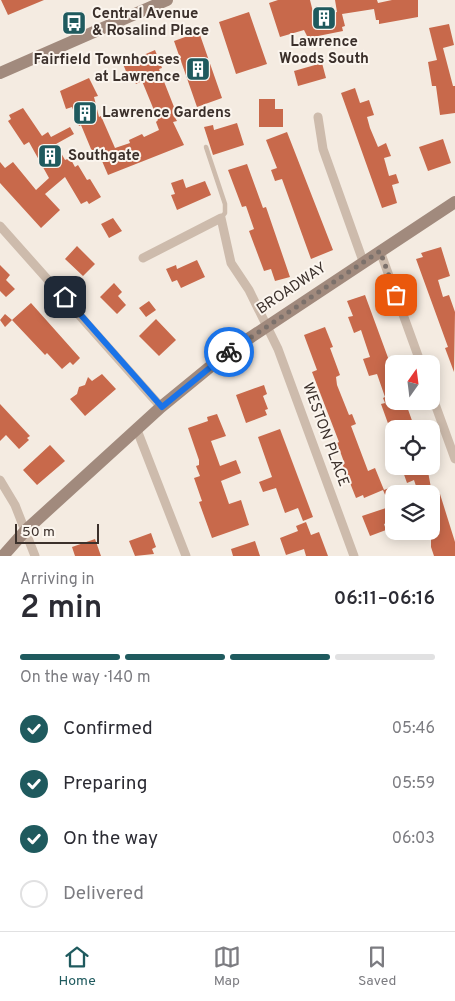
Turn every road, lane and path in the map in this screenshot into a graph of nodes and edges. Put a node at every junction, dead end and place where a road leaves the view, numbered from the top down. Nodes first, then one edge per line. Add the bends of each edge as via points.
1 (167, 0) edge
2 (0, 73) edge
3 (318, 117) dead end
4 (206, 147) dead end
5 (455, 202) edge
6 (221, 218) junction
7 (0, 226) edge
8 (380, 251) junction
9 (142, 258) dead end
10 (363, 261) junction
11 (265, 326) junction
12 (418, 355) edge
13 (162, 407) junction
14 (437, 410) edge
15 (137, 430) junction
16 (455, 459) edge
17 (0, 480) edge
18 (26, 530) junction
19 (2, 556) edge
20 (35, 556) edge
21 (186, 556) edge
22 (354, 556) edge

1 - 2 main road
3 - 10 street via 323,149
4 - 6 lane via 225,204
5 - 8 main road, BROADWAY
6 - 9 street
6 - 11 street, WESTON PLACE via 231,263 249,290
7 - 13 street
8 - 10 main road, BROADWAY
8 - 12 street
10 - 11 main road, BROADWAY
11 - 13 main road, BROADWAY
11 - 22 street, WESTON PLACE via 278,350
13 - 15 main road, BROADWAY
14 - 16 street
15 - 18 main road, BROADWAY
15 - 21 street
17 - 18 street
18 - 19 main road, BROADWAY
18 - 20 street

